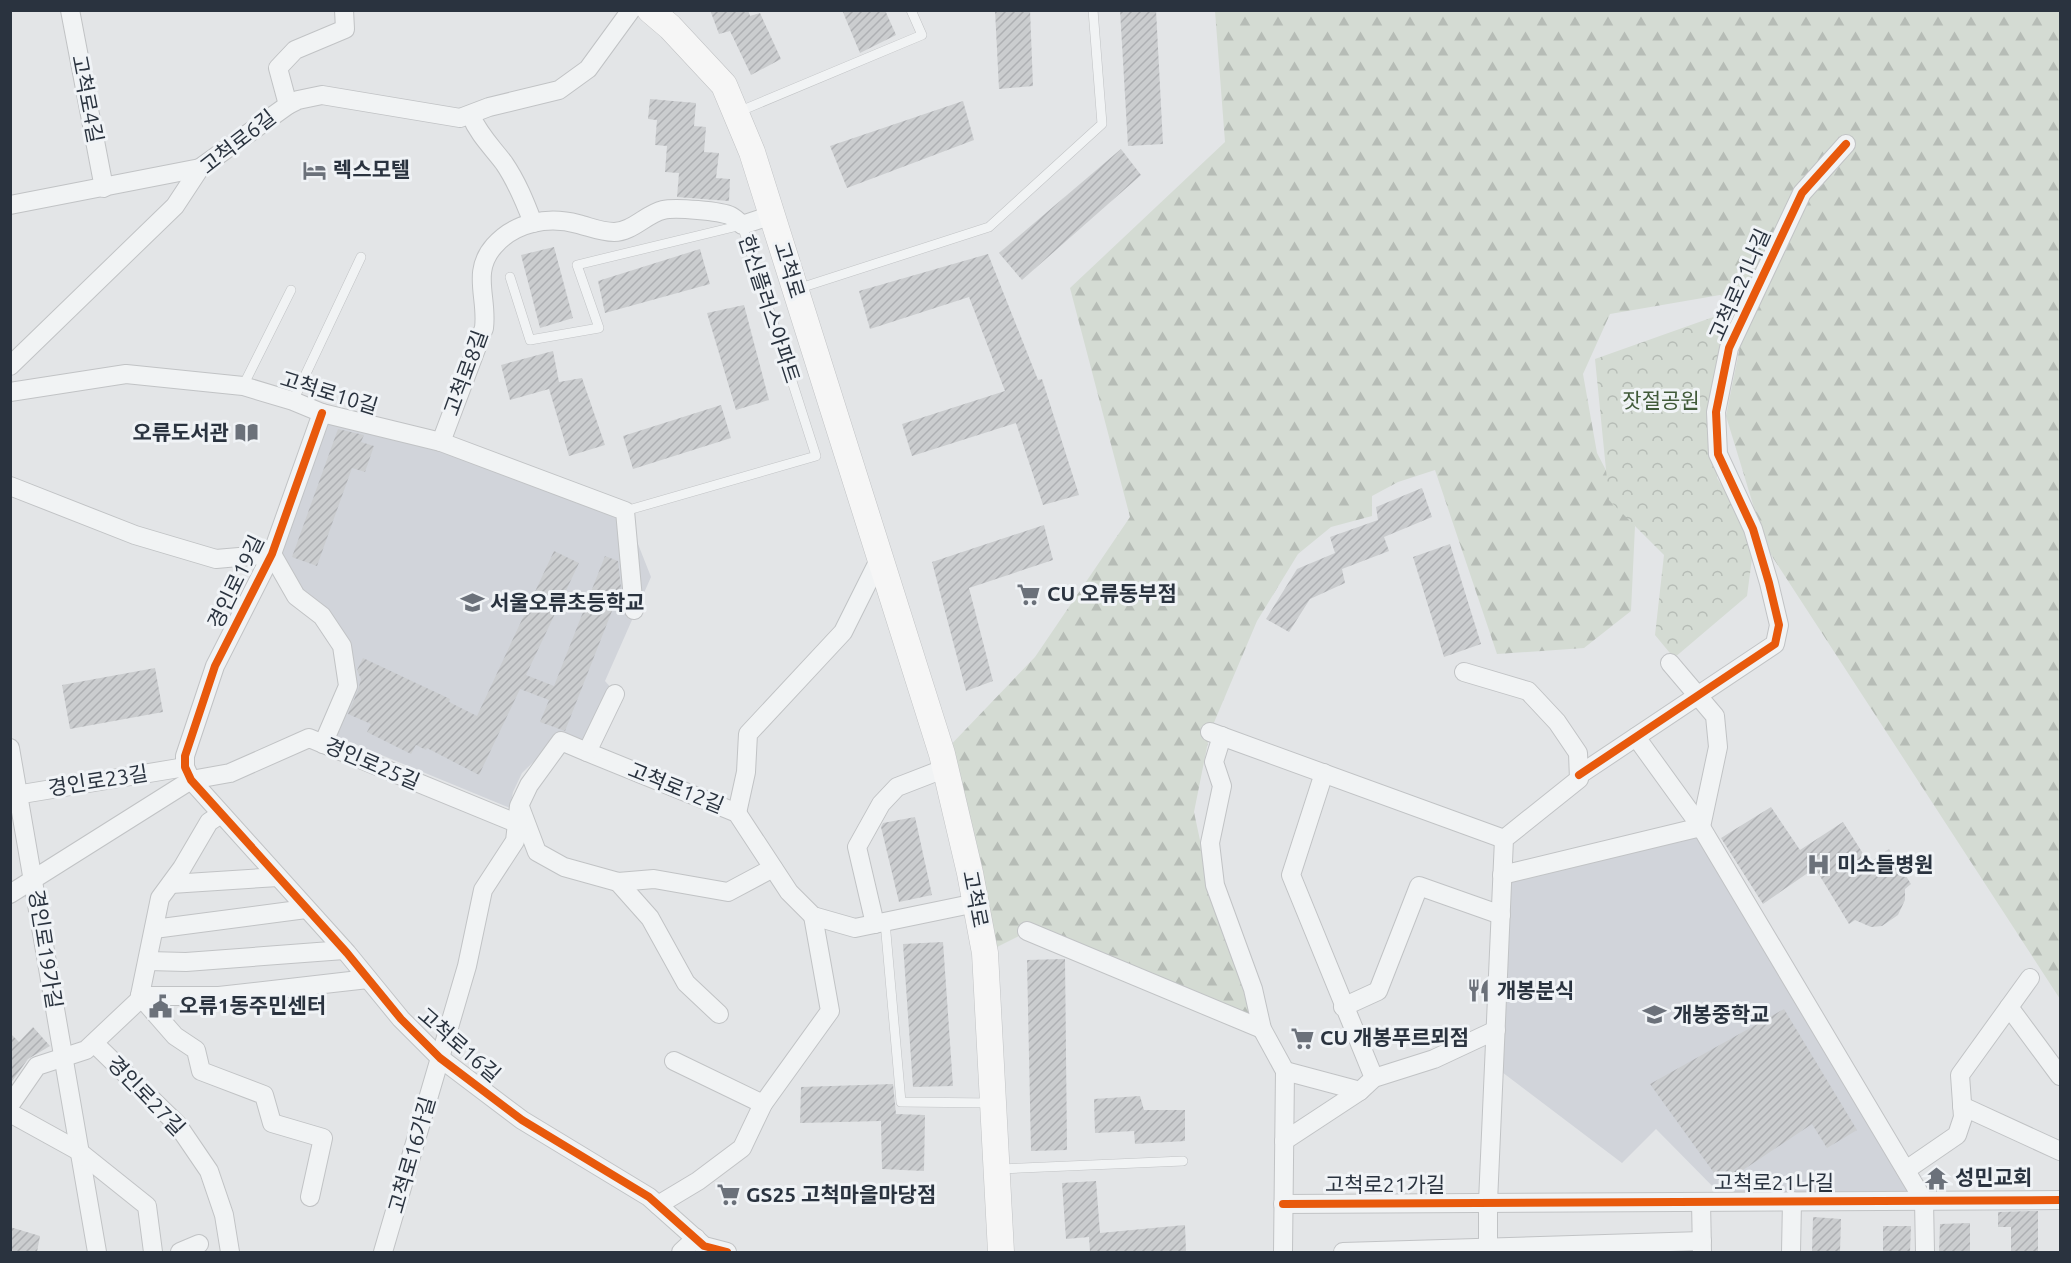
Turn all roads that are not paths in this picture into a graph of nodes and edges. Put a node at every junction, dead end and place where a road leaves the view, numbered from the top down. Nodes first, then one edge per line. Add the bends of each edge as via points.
1 (70, 10) edge
2 (344, 10) edge
3 (631, 10) edge
4 (650, 10) edge
5 (911, 10) edge
6 (1093, 10) edge
7 (288, 105) junction
8 (736, 113) junction
9 (471, 116) junction
10 (1846, 144) dead end
11 (200, 168) junction
12 (104, 188) junction
13 (10, 205) edge
14 (772, 215) junction
15 (533, 223) junction
16 (742, 225) junction
17 (361, 257) dead end
18 (510, 277) dead end
19 (291, 290) dead end
20 (795, 290) junction
21 (10, 366) edge
22 (243, 386) junction
23 (10, 392) edge
24 (293, 401) junction
25 (322, 413) junction
26 (441, 442) junction
27 (10, 486) edge
28 (625, 511) junction
29 (272, 554) junction
30 (880, 558) junction
31 (634, 610) dead end
32 (1670, 663) dead end
33 (1464, 672) dead end
34 (615, 694) dead end
35 (1697, 697) junction
36 (1636, 737) junction
37 (323, 744) junction
38 (10, 748) edge
39 (587, 752) junction
40 (946, 768) junction
41 (1324, 773) junction
42 (188, 774) junction
43 (1579, 775) junction
44 (15, 795) edge
45 (737, 813) junction
46 (221, 814) junction
47 (517, 814) junction
48 (1701, 827) junction
49 (1504, 839) junction
50 (773, 868) junction
51 (1503, 875) junction
52 (278, 877) junction
53 (34, 879) junction
54 (618, 882) junction
55 (171, 884) junction
56 (10, 894) edge
57 (976, 903) junction
58 (306, 909) junction
59 (1501, 915) junction
60 (813, 916) junction
61 (880, 923) junction
62 (154, 929) junction
63 (1027, 932) dead end
64 (344, 950) junction
65 (148, 961) junction
66 (2030, 978) dead end
67 (368, 979) junction
68 (140, 996) junction
69 (1343, 1007) junction
70 (2009, 1007) junction
71 (719, 1014) dead end
72 (1262, 1029) junction
73 (1496, 1030) junction
74 (94, 1043) junction
75 (62, 1058) junction
76 (440, 1058) junction
77 (674, 1061) dead end
78 (1285, 1071) junction
79 (2061, 1076) edge
80 (1374, 1078) junction
81 (1360, 1091) junction
82 (994, 1103) junction
83 (763, 1104) junction
84 (10, 1105) edge
85 (1962, 1106) junction
86 (10, 1113) edge
87 (1284, 1140) junction
88 (77, 1150) junction
89 (2061, 1151) edge
90 (1183, 1161) dead end
91 (997, 1169) junction
92 (1906, 1170) junction
93 (310, 1197) dead end
94 (2061, 1200) edge
95 (1792, 1201) junction
96 (1924, 1201) junction
97 (1701, 1202) junction
98 (1488, 1203) junction
99 (1283, 1204) junction
100 (658, 1205) junction
101 (199, 1244) dead end
102 (702, 1245) edge
103 (1702, 1247) edge
104 (1488, 1250) edge
105 (97, 1252) edge
106 (153, 1252) edge
107 (180, 1252) edge
108 (230, 1252) edge
109 (383, 1252) edge
110 (681, 1252) edge
111 (728, 1252) edge
112 (1001, 1252) edge
113 (1283, 1252) edge
114 (1344, 1252) edge
115 (1791, 1252) edge
116 (1925, 1252) edge

1 - 12 street, 고척로4길
2 - 7 street via 345,29 295,50 278,68
3 - 9 street, 고척로6길 via 588,69 559,90 489,107
4 - 8 main road, 고척로 via 724,85
5 - 8 lane via 922,35
6 - 20 lane via 1102,124 989,227
7 - 9 street, 고척로6길 via 322,95 460,118
7 - 11 street, 고척로6길
8 - 14 main road, 고척로
9 - 15 street via 478,133 503,162 523,195
10 - 35 street, 고척로21나길 via 1802,193 1730,348 1716,412 1718,454 1753,529 1769,583 1779,626 1775,644
11 - 12 street
11 - 21 street, 고척로6길 via 175,207
12 - 13 street
14 - 16 street
14 - 20 main road, 고척로
15 - 16 street, 고척로8길 via 558,221 615,232 664,209 681,208 730,216
15 - 26 street, 고척로8길 via 509,233 482,262 479,277 486,315 484,328
16 - 18 lane, 한신플러스아파트 via 578,265 599,328 530,340
16 - 28 lane, 한신플러스아파트 via 816,456
17 - 24 lane
19 - 22 lane
20 - 30 main road, 고척로
22 - 23 street, 고척로10길 via 126,374
22 - 24 street, 고척로10길
24 - 25 street, 고척로10길
25 - 26 street, 고척로10길
25 - 29 street, 경인로19길
26 - 28 street, 고척로10길
27 - 29 street, 경인로19길 via 135,535 216,559
28 - 31 street
29 - 37 street, 경인로19길 via 296,596 322,616 342,646 348,686
29 - 42 street, 경인로19길 via 215,666 185,756
30 - 40 main road, 고척로
30 - 45 street via 843,632 748,734 746,772
32 - 35 street
33 - 43 street via 1528,691 1557,722 1578,753
34 - 39 street
35 - 36 street, 고척로21나길
35 - 48 street via 1715,716 1718,747
36 - 43 street, 고척로21나길
36 - 48 street
37 - 42 street, 경인로25길 via 309,738 230,772
37 - 47 street, 경인로25길
38 - 44 street, 경인로19가길
39 - 45 street, 고척로12길
39 - 47 street, 고척로12길 via 561,741 529,785
40 - 57 main road, 고척로
40 - 61 street via 897,787 881,804 857,847
41 - 49 street
41 - 69 street via 1291,875
41 - 72 street via 1216,734 1214,762 1222,786 1210,843 1215,885 1253,989
42 - 44 street, 경인로23길
42 - 46 street, 고척로16길
42 - 53 street, 경인로25길
43 - 49 street, 고척로21나길 via 1579,779
44 - 53 street, 경인로19가길
45 - 50 street, 고척로12길
46 - 52 street, 고척로16길
46 - 55 street via 209,822
47 - 54 street via 537,852 564,867
47 - 76 street, 고척로16길 via 515,841 483,890 467,966
48 - 51 street
48 - 92 street
49 - 51 street
50 - 54 street via 728,892 654,879
50 - 60 street, 고척로12길 via 789,892
51 - 59 street
52 - 55 street
52 - 58 street, 고척로16길
53 - 56 street, 경인로25길
53 - 75 street, 경인로19가길
54 - 71 street via 650,918 686,983
55 - 62 street via 160,898
57 - 61 street, 고척로12길
57 - 82 main road, 고척로 via 986,953
58 - 62 street
58 - 64 street, 고척로16길
59 - 69 street via 1419,886 1378,991
59 - 73 street
60 - 61 street, 고척로12길 via 855,928
60 - 83 street via 830,1011
61 - 82 lane via 901,1101
62 - 65 street
63 - 72 street
64 - 65 street via 186,962
64 - 67 street, 고척로16길
65 - 68 street
66 - 70 street
67 - 68 street via 219,996
67 - 76 street, 고척로16길
68 - 74 street, 경인로27길
68 - 93 street via 175,1036 196,1050 201,1071 264,1095 272,1123 323,1138
69 - 80 street
70 - 79 street
70 - 85 street via 1960,1075
72 - 78 street
73 - 80 street via 1434,1059
73 - 98 street
74 - 75 street, 경인로27길
74 - 108 street, 경인로27길 via 177,1124 208,1171 224,1215
75 - 84 street, 경인로27길 via 37,1066
75 - 88 street, 경인로19가길
76 - 100 street, 고척로16길 via 522,1120
76 - 109 street, 고척로16가길
77 - 83 street
78 - 81 street
78 - 87 street
80 - 81 street
81 - 87 street
82 - 91 main road, 고척로
83 - 100 street via 742,1148
85 - 89 street
85 - 92 street via 1957,1135
86 - 88 street
87 - 99 street
88 - 105 street, 경인로19가길
88 - 106 street via 147,1206
90 - 91 lane
91 - 112 main road, 고척로
92 - 96 street
94 - 96 street, 고척로21나길
95 - 96 street, 고척로21나길
95 - 97 street, 고척로21나길
95 - 115 street, 고척로21나길
96 - 116 street
97 - 98 street, 고척로21나길
97 - 103 street
98 - 99 street, 고척로21가길
98 - 104 street
99 - 113 street
100 - 102 street, 고척로16길
101 - 107 street
102 - 110 street
102 - 111 street, 고척로16길
103 - 104 street
104 - 114 street

